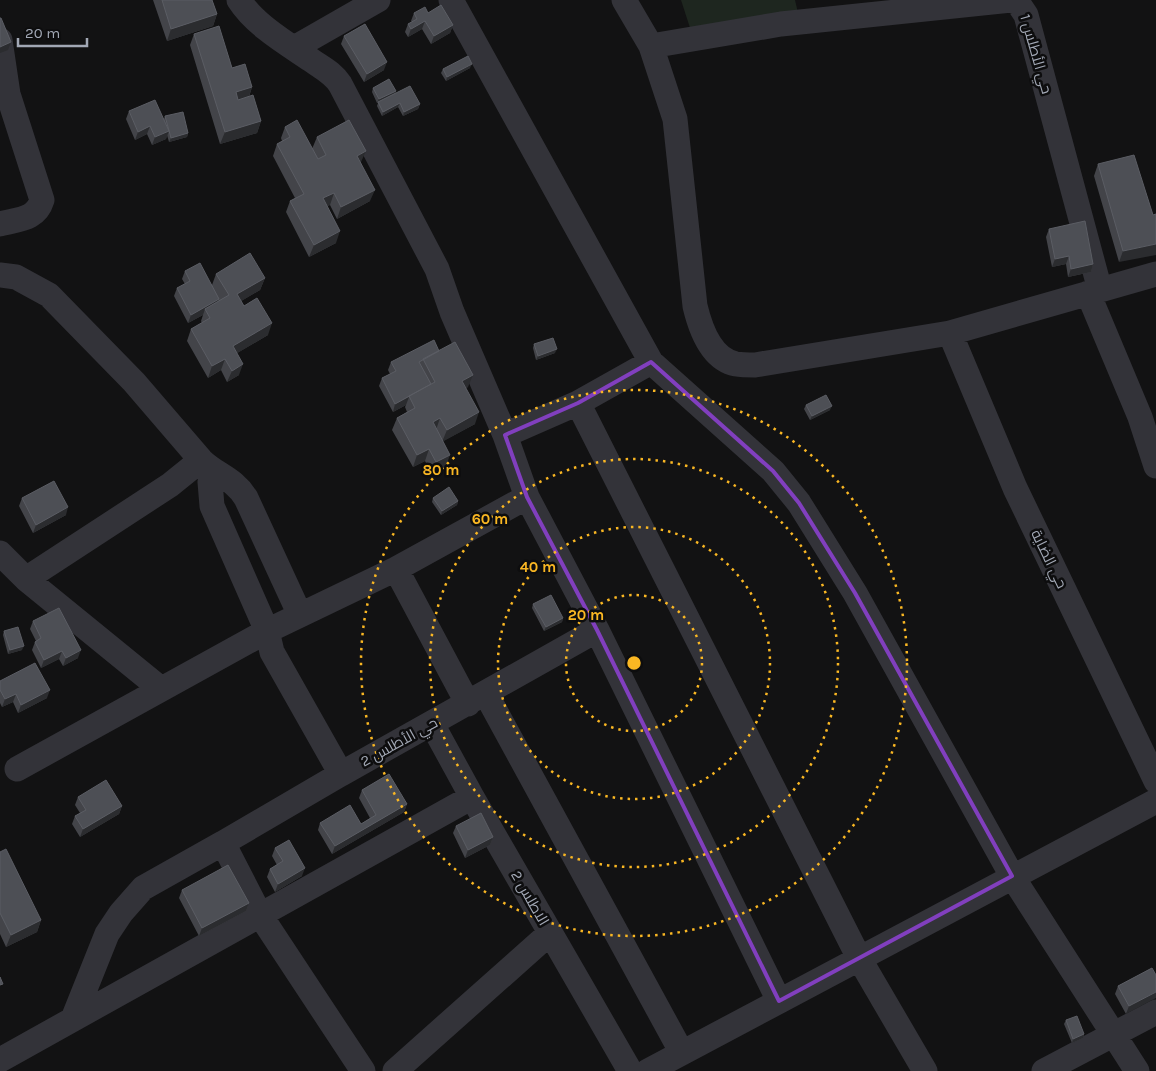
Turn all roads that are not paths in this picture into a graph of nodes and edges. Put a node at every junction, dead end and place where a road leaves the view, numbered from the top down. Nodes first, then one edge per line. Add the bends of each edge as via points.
1 (239, 0) edge
2 (378, 0) edge
3 (452, 0) edge
4 (624, 0) edge
5 (0, 40) edge
6 (651, 46) junction
7 (294, 48) junction
8 (4, 95) edge
9 (0, 224) edge
10 (1156, 274) edge
11 (0, 275) edge
12 (1094, 292) junction
13 (950, 333) junction
14 (651, 362) junction
15 (578, 403) junction
16 (1148, 418) edge
17 (505, 436) junction
18 (206, 465) junction
19 (1156, 466) edge
20 (527, 497) junction
21 (0, 553) edge
22 (396, 569) junction
23 (26, 579) junction
24 (300, 615) junction
25 (267, 630) junction
26 (597, 630) junction
27 (161, 689) junction
28 (477, 699) junction
29 (432, 724) junction
30 (17, 770) dead end
31 (341, 774) junction
32 (1156, 781) edge
33 (472, 797) junction
34 (1156, 800) edge
35 (223, 843) junction
36 (1012, 876) junction
37 (260, 915) junction
38 (550, 934) junction
39 (859, 958) junction
40 (779, 1001) junction
41 (1156, 1012) edge
42 (73, 1019) junction
43 (1112, 1034) junction
44 (682, 1052) junction
45 (0, 1060) edge
46 (363, 1071) edge
47 (395, 1071) edge
48 (630, 1071) edge
49 (648, 1071) edge
50 (925, 1071) edge
51 (1044, 1071) edge
52 (1137, 1071) edge

1 - 7 street via 246,11
2 - 7 street
3 - 14 street
4 - 6 street
5 - 8 street
6 - 12 street, حي الأطلس 1 via 781,24 1012,0 1018,3 1026,15
6 - 13 street via 679,146 695,306 700,328 712,346 734,364 755,365
7 - 17 street via 332,73 340,84 438,269 452,312
8 - 9 street via 42,200 34,215
10 - 12 street
11 - 18 street via 16,277 49,295 134,382
12 - 13 street
12 - 16 street
13 - 32 street, حي الضاية via 1015,488
14 - 15 street
14 - 36 street via 773,471 799,503 855,594
15 - 17 street
15 - 39 street
16 - 19 street
17 - 20 street
18 - 23 street
18 - 24 street via 241,490
18 - 25 street via 212,506
20 - 22 street
20 - 26 street
21 - 23 street
22 - 24 street
22 - 28 street
23 - 27 street
24 - 25 street
25 - 27 street
25 - 31 street via 277,665
26 - 28 street, حي الأطلس 2
26 - 40 street
27 - 30 street
28 - 29 street, حي الأطلس 2
28 - 44 street
29 - 31 street, حي الأطلس 2
29 - 33 street, الاطلس 2
31 - 35 street, حي الأطلس 2
33 - 37 street
33 - 38 street, الاطلس 2
34 - 36 street
35 - 37 street
35 - 42 street, حي الأطلس 2 via 143,888 121,913 106,934
36 - 39 street
36 - 43 street
37 - 42 street
37 - 46 street
38 - 47 street
38 - 48 street, الاطلس 2
39 - 40 street
39 - 50 street
40 - 44 street
41 - 43 street
42 - 45 street
43 - 51 street
43 - 52 street
44 - 49 street

